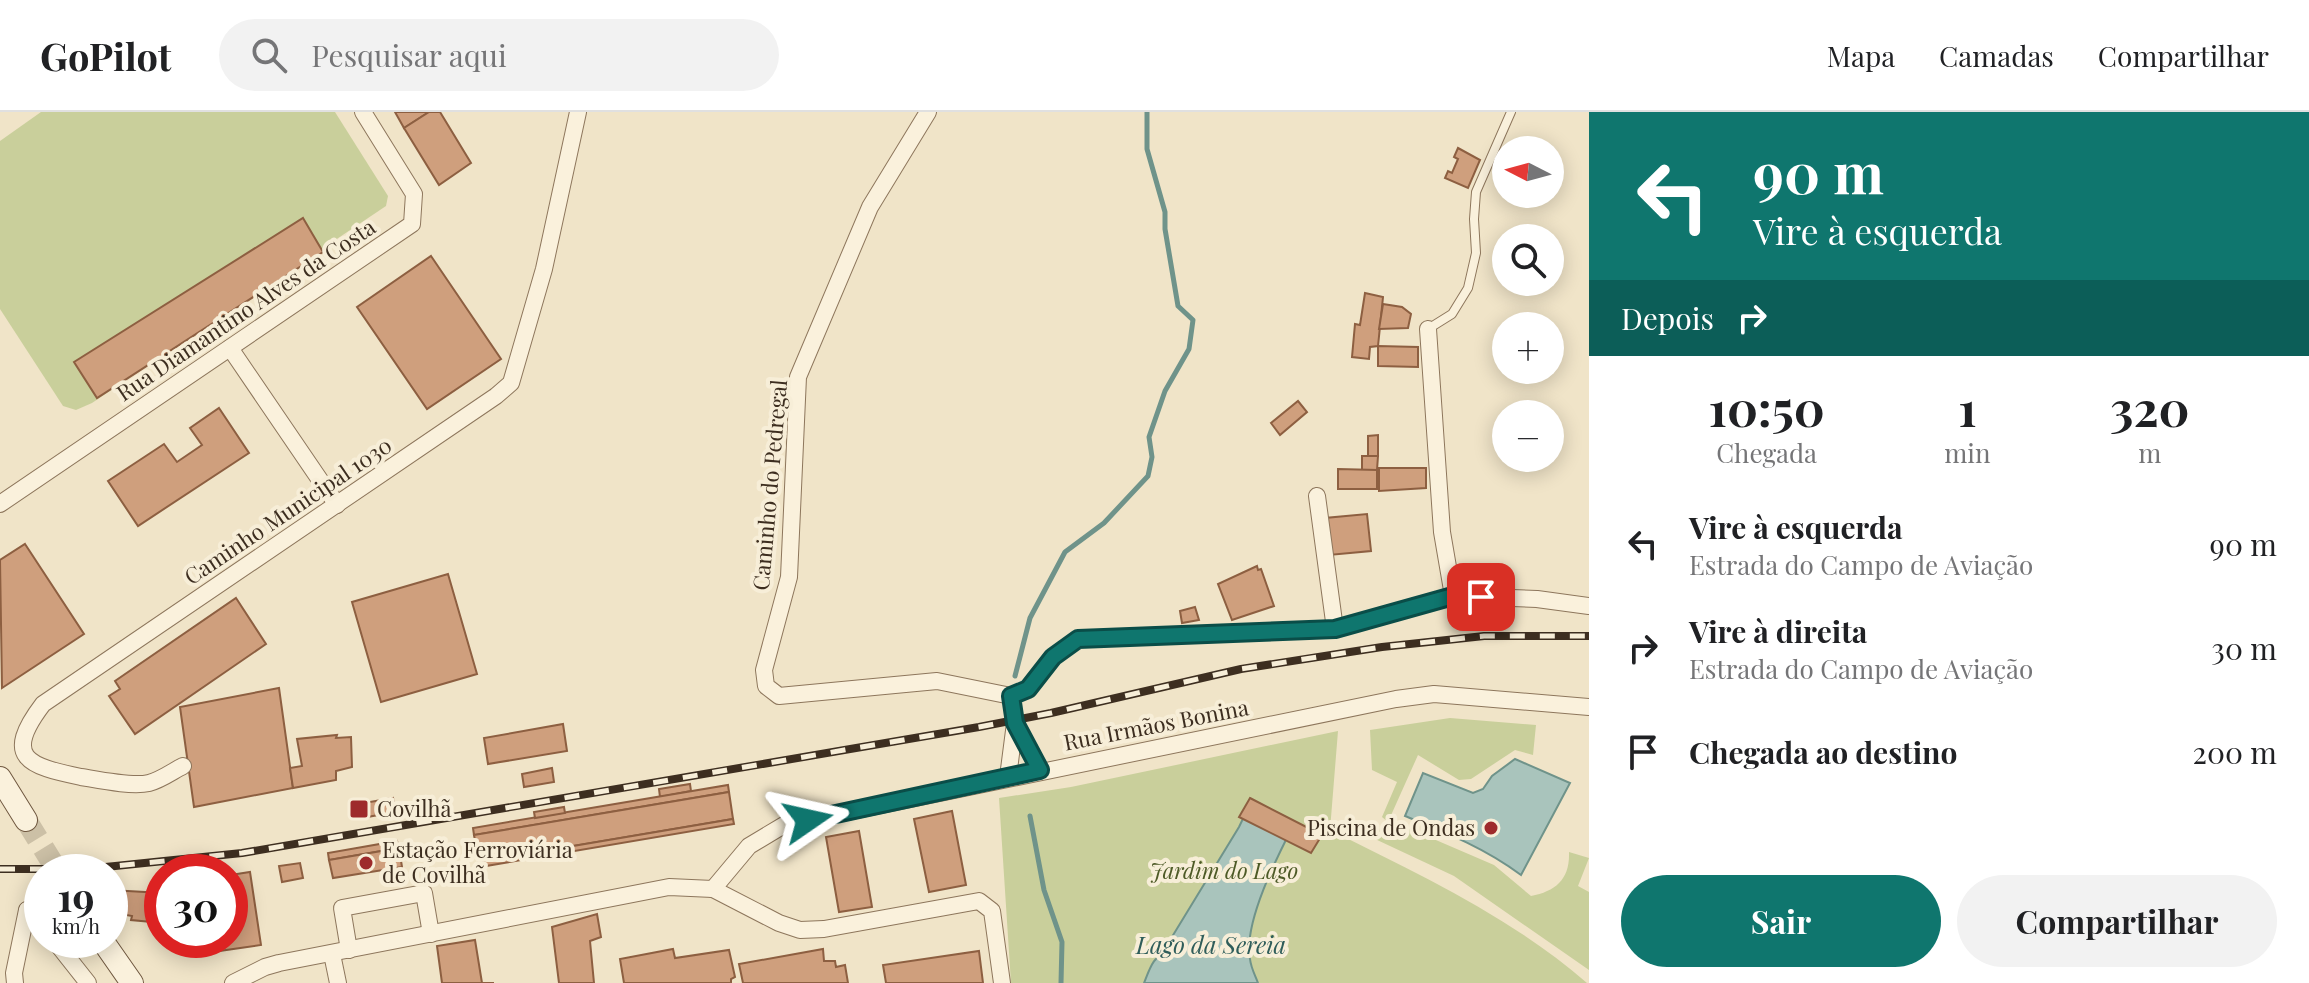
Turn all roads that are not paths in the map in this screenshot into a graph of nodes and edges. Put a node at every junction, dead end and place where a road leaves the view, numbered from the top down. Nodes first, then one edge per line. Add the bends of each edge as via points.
1 (363, 112) edge
2 (578, 112) edge
3 (928, 112) edge
4 (1511, 112) edge
5 (1428, 329) joint
6 (230, 348) junction
7 (1317, 496) dead end
8 (0, 504) edge
9 (337, 505) junction
10 (1453, 596) junction
11 (1589, 606) edge
12 (1335, 629) junction
13 (1011, 696) junction
14 (1589, 707) edge
15 (1015, 723) junction
16 (183, 766) dead end
17 (1040, 770) junction
18 (1008, 777) junction
19 (0, 778) edge
20 (26, 820) tunnel mouth
21 (713, 889) junction
22 (24, 925) edge
23 (431, 934) junction
24 (340, 952) junction
25 (68, 958) edge
26 (115, 958) edge
27 (15, 983) edge
28 (88, 983) edge
29 (132, 983) edge
30 (233, 983) edge
31 (338, 983) edge
32 (1002, 983) edge

1 - 6 street, Rua Diamantino Alves da Costa via 414,194 412,224
2 - 9 street, Caminho Municipal 1030 via 544,269 511,383
3 - 13 street, Caminho do Pedregal via 870,207 798,377 789,577 764,670 766,686 779,696 937,681
4 - 5 lane via 1476,192 1476,253 1468,288 1452,314
5 - 10 street via 1442,532
6 - 8 street, Rua Diamantino Alves da Costa
6 - 9 street
7 - 12 street
9 - 16 street, Caminho Municipal 1030 via 43,704 28,723 23,743 25,755 42,769 100,781 149,783
10 - 11 street
10 - 12 street
12 - 13 street via 1078,639 1053,657 1028,689
13 - 15 street
14 - 17 street, Rua Irmãos Bonina via 1434,694
15 - 17 street
15 - 18 street
17 - 18 street, Rua Irmãos Bonina
18 - 21 street, Rua Irmãos Bonina via 784,825 749,846
19 - 20 main road
21 - 23 street via 669,887
21 - 32 street via 800,930 979,901 992,911
22 - 27 street
23 - 24 street
23 - 24 street via 424,893 342,908
24 - 30 street via 265,967
24 - 31 street
25 - 28 street
26 - 29 main road

